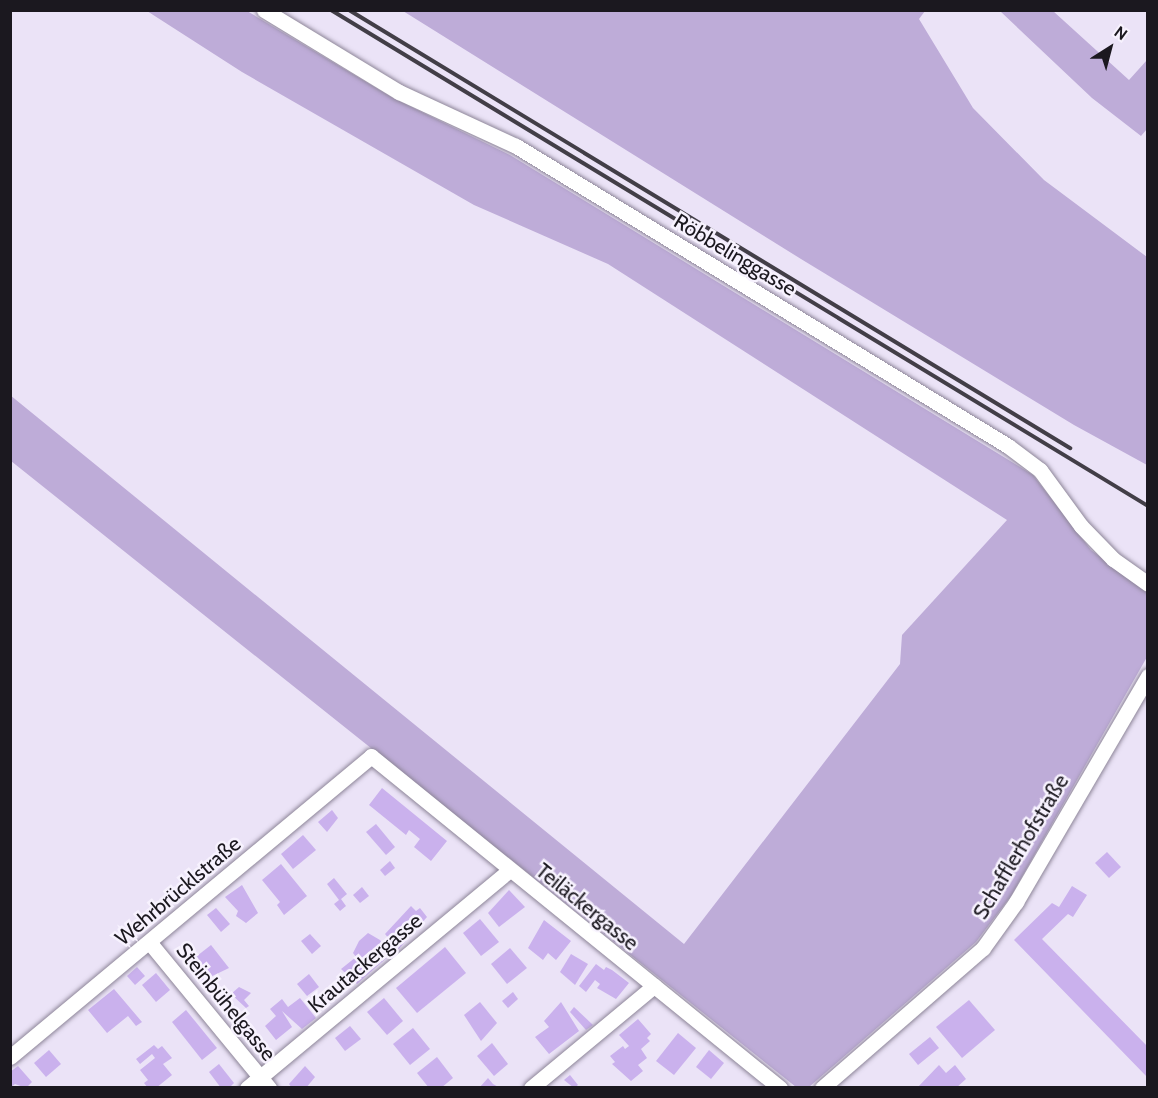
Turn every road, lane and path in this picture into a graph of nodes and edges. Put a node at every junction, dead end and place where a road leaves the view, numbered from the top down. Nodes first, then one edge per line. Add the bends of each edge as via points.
1 (264, 10) edge
2 (1148, 584) edge
3 (1148, 676) edge
4 (371, 756) joint
5 (508, 871) junction
6 (150, 942) junction
7 (654, 987) junction
8 (10, 1057) edge
9 (265, 1082) edge
10 (248, 1088) edge
11 (531, 1088) edge
12 (780, 1088) edge
13 (822, 1088) edge

1 - 2 street, Röbbelinggasse via 399,92 516,146 1008,446 1040,470 1081,526 1113,559
3 - 13 street, Schafflerhofstraße via 1016,902 983,948
4 - 5 street, Teiläckergasse
4 - 6 street, Wehrbrücklstraße
5 - 7 street, Teiläckergasse
5 - 9 street, Krautackergasse
6 - 8 street, Wehrbrücklstraße
6 - 9 street, Steinbühelgasse
7 - 11 street
7 - 12 street, Teiläckergasse
9 - 10 street, Krautackergasse

